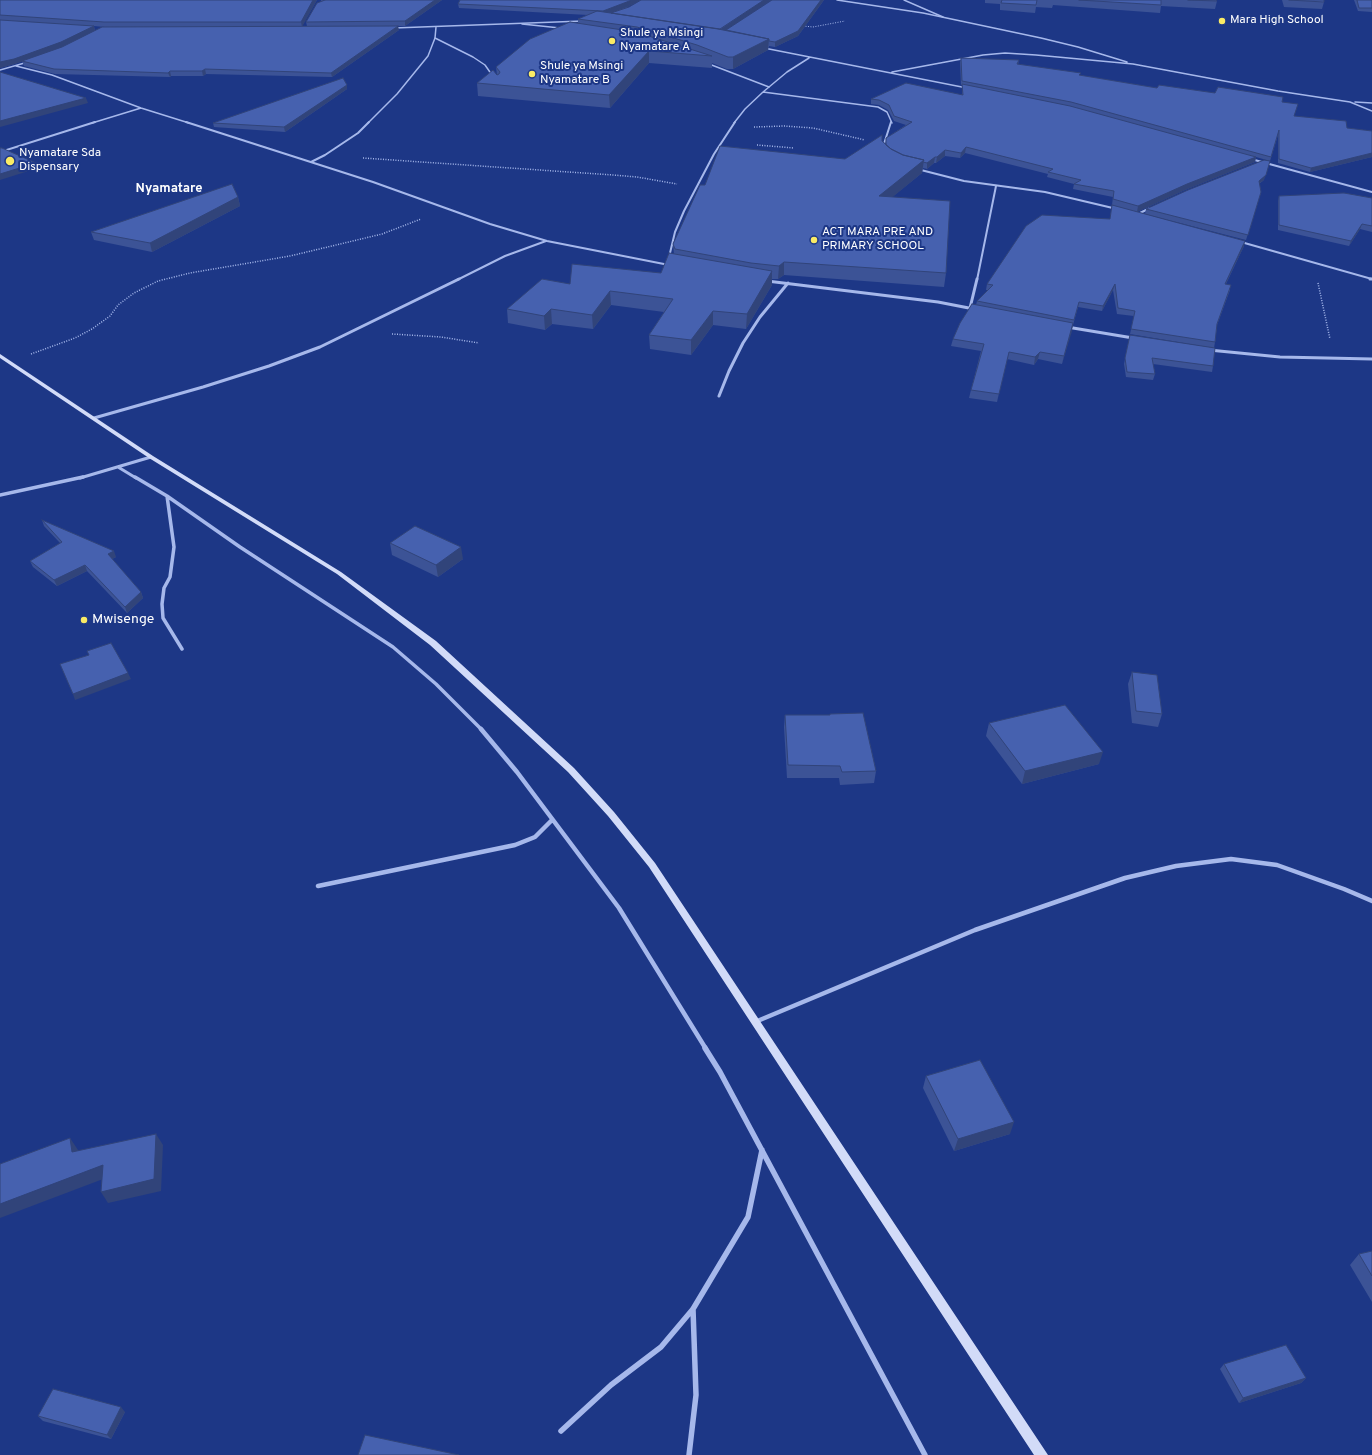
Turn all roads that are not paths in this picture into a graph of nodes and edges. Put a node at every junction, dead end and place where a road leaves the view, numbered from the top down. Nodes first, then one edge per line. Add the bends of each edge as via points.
1 (837, 0) edge
2 (904, 0) edge
3 (945, 18) junction
4 (584, 21) edge
5 (518, 23) junction
6 (436, 27) junction
7 (391, 28) edge
8 (564, 29) edge
9 (435, 38) junction
10 (764, 48) edge
11 (809, 58) junction
12 (34, 60) edge
13 (703, 61) edge
14 (1133, 64) junction
15 (16, 66) junction
16 (0, 70) edge
17 (889, 73) junction
18 (495, 78) edge
19 (769, 87) junction
20 (970, 88) edge
21 (763, 92) junction
22 (1350, 102) junction
23 (1372, 103) edge
24 (141, 108) junction
25 (1372, 111) edge
26 (0, 152) edge
27 (883, 152) edge
28 (1246, 158) edge
29 (311, 162) junction
30 (1262, 162) junction
31 (1256, 165) edge
32 (910, 167) edge
33 (996, 186) junction
34 (1372, 192) edge
35 (1157, 205) edge
36 (1124, 210) edge
37 (1145, 216) edge
38 (1235, 240) edge
39 (547, 241) junction
40 (672, 259) edge
41 (673, 266) edge
42 (1372, 279) edge
43 (766, 281) edge
44 (788, 283) junction
45 (970, 308) junction
46 (977, 309) edge
47 (1065, 326) edge
48 (1138, 339) edge
49 (1207, 349) edge
50 (0, 356) edge
51 (1372, 359) edge
52 (719, 396) dead end
53 (94, 418) junction
54 (151, 458) junction
55 (118, 467) junction
56 (0, 495) edge
57 (166, 496) junction
58 (182, 649) dead end
59 (552, 820) junction
60 (318, 886) dead end
61 (1372, 901) edge
62 (755, 1022) junction
63 (762, 1150) junction
64 (693, 1309) junction
65 (561, 1431) dead end
66 (689, 1455) edge
67 (925, 1455) edge
68 (1042, 1455) edge

1 - 3 street
2 - 3 lane
3 - 14 street via 1078,47
4 - 5 street
5 - 6 street
5 - 8 lane
6 - 7 street
6 - 9 street
9 - 18 lane via 474,57
9 - 29 street via 428,56 414,75 358,133 325,156
10 - 11 street
11 - 17 street
11 - 19 street
12 - 15 street
13 - 19 lane
14 - 17 street via 1005,53
14 - 22 street
15 - 16 street
15 - 24 street via 52,75
17 - 20 street
19 - 21 street
21 - 27 street via 878,107 887,112 892,124 883,144
21 - 40 street via 745,109 728,132 695,188 675,232 670,253
22 - 23 street
22 - 25 street
24 - 26 street
24 - 29 street
28 - 30 street
29 - 39 street
30 - 31 street
30 - 34 street
32 - 33 street via 964,181
33 - 36 street via 1045,192
33 - 45 street
35 - 37 street via 1138,214
38 - 42 street
39 - 41 street
39 - 53 street via 506,256 320,347 203,387
43 - 44 street
44 - 45 street
44 - 52 street via 743,343
45 - 46 street
47 - 48 street
49 - 51 street via 1280,357
50 - 53 main road
53 - 54 main road
54 - 55 street
54 - 62 main road via 358,587 433,643 571,770 652,865
55 - 56 street
55 - 57 street
57 - 58 street via 174,547 170,577 164,588 163,618
57 - 59 street via 393,647 436,684 488,736 518,772
59 - 60 street via 535,837 515,845
59 - 63 street via 619,908 720,1072
61 - 62 street via 1277,865 1231,859 1176,866 1125,878 974,930
62 - 68 main road
63 - 64 street via 748,1217
63 - 67 street
64 - 65 street via 661,1347 611,1385
64 - 66 street via 696,1395

